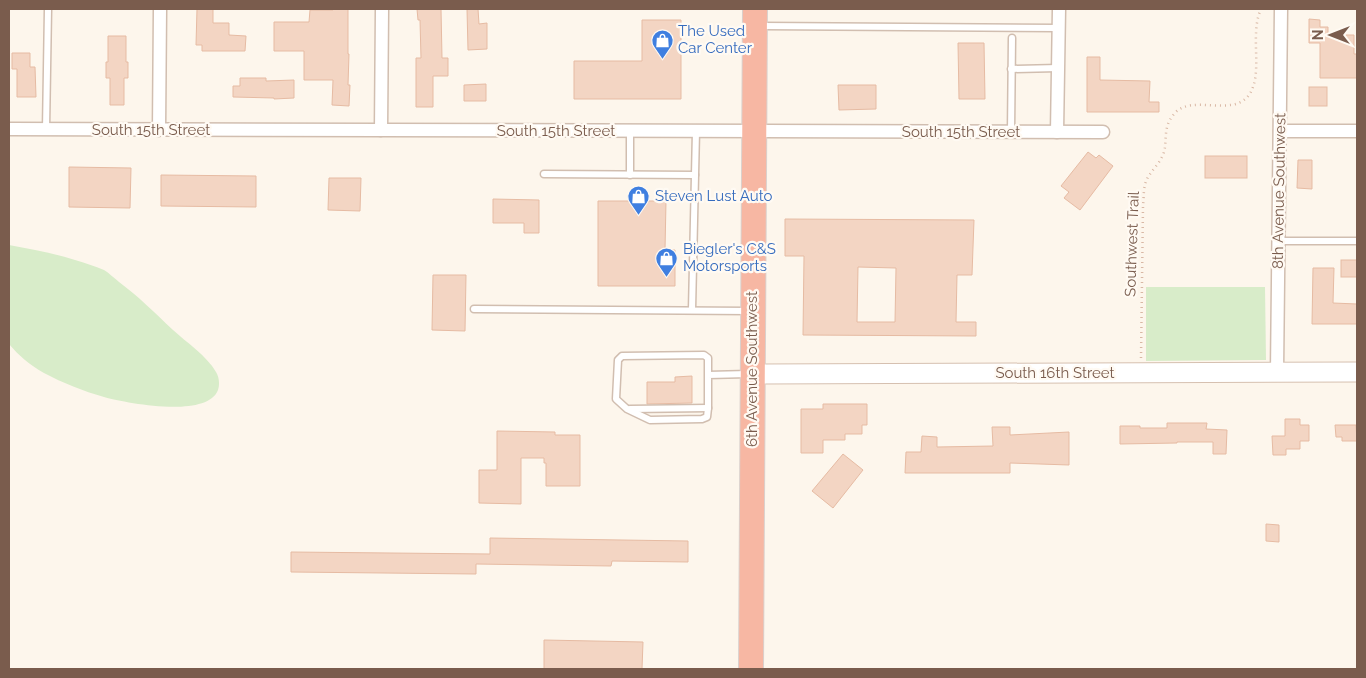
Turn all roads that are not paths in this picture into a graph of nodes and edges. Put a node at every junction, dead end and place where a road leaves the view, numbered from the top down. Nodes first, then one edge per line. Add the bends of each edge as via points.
1 (48, 9) edge
2 (160, 9) edge
3 (382, 9) edge
4 (1058, 9) edge
5 (1281, 9) edge
6 (754, 17) edge
7 (1058, 28) junction
8 (1012, 38) dead end
9 (1058, 68) junction
10 (1012, 69) junction
11 (9, 129) edge
12 (46, 129) junction
13 (159, 130) junction
14 (381, 130) junction
15 (630, 131) junction
16 (696, 131) junction
17 (754, 131) junction
18 (1280, 131) junction
19 (1357, 131) edge
20 (1011, 132) junction
21 (1057, 132) junction
22 (1103, 132) dead end
23 (544, 174) dead end
24 (630, 175) junction
25 (695, 176) junction
26 (1279, 241) junction
27 (1357, 241) edge
28 (474, 309) dead end
29 (692, 310) junction
30 (752, 311) junction
31 (1278, 372) junction
32 (1357, 372) edge
33 (752, 374) junction
34 (708, 375) junction
35 (708, 408) junction
36 (627, 409) junction
37 (750, 669) edge

1 - 12 lane
2 - 13 street
3 - 14 street
4 - 7 street
5 - 18 street, 8th Avenue Southwest
6 - 7 lane
6 - 17 highway, 6th Avenue Southwest
7 - 9 street
8 - 10 lane
9 - 10 lane
9 - 21 street
10 - 20 lane
11 - 12 street, South 15th Street
12 - 13 street, South 15th Street
13 - 14 street, South 15th Street
14 - 15 street, South 15th Street
15 - 16 street, South 15th Street
15 - 24 lane
16 - 17 street, South 15th Street
16 - 25 lane
17 - 20 street, South 15th Street
17 - 30 highway, 6th Avenue Southwest
18 - 19 street
18 - 26 street, 8th Avenue Southwest
20 - 21 street, South 15th Street
21 - 22 street, South 15th Street
23 - 24 lane
24 - 25 lane
25 - 29 lane
26 - 27 lane
26 - 31 street, 8th Avenue Southwest
28 - 29 lane
29 - 30 lane
30 - 33 highway, 6th Avenue Southwest
31 - 32 street, South 16th Street
31 - 33 street, South 16th Street
33 - 34 lane
33 - 37 highway, 6th Avenue Southwest
34 - 35 lane
34 - 36 lane via 708,358 704,355 622,356 618,360 616,399
35 - 36 lane
35 - 36 lane via 707,417 702,419 650,420

